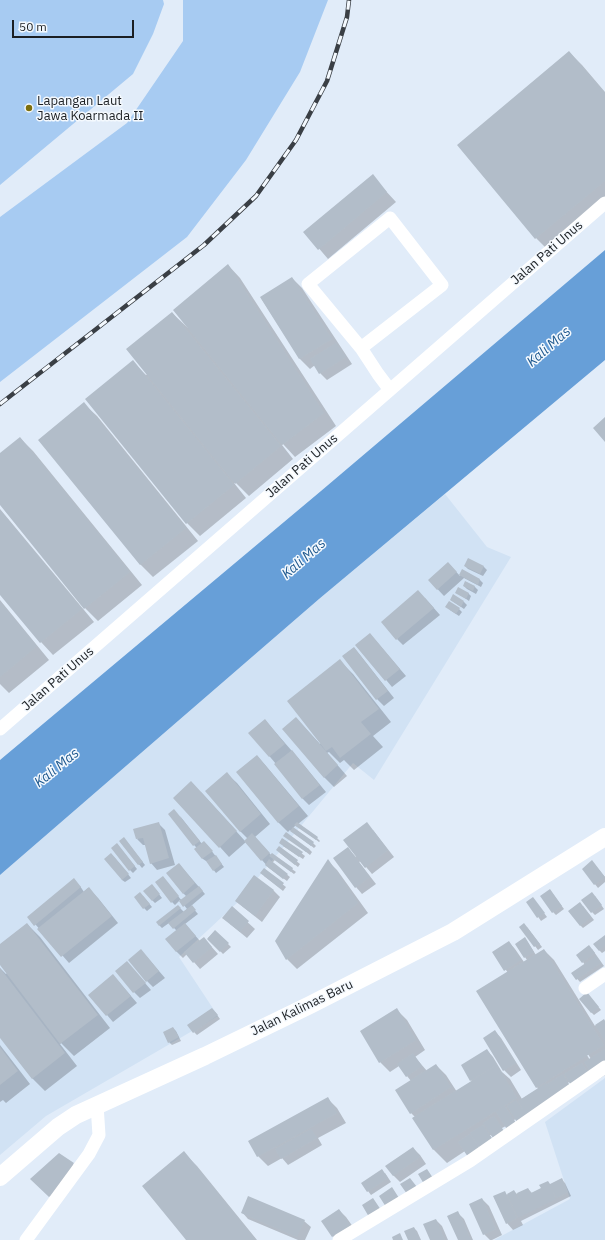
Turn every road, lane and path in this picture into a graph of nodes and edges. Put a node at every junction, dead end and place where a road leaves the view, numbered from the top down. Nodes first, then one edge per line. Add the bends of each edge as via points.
1 (605, 203) edge
2 (362, 348) junction
3 (390, 390) junction
4 (0, 729) edge
5 (605, 836) edge
6 (605, 974) edge
7 (585, 988) dead end
8 (605, 1067) edge
9 (97, 1105) junction
10 (0, 1178) edge
11 (26, 1240) edge
12 (339, 1240) edge

1 - 3 street, Jalan Pati Unus
2 - 2 street via 442,285 390,218 308,284
2 - 3 street
3 - 4 street, Jalan Pati Unus
5 - 9 street, Jalan Kalimas Baru via 453,932 296,1012
6 - 7 street
8 - 12 street via 470,1161
9 - 10 street, Jalan Kalimas Baru via 58,1126
9 - 11 street via 98,1138

